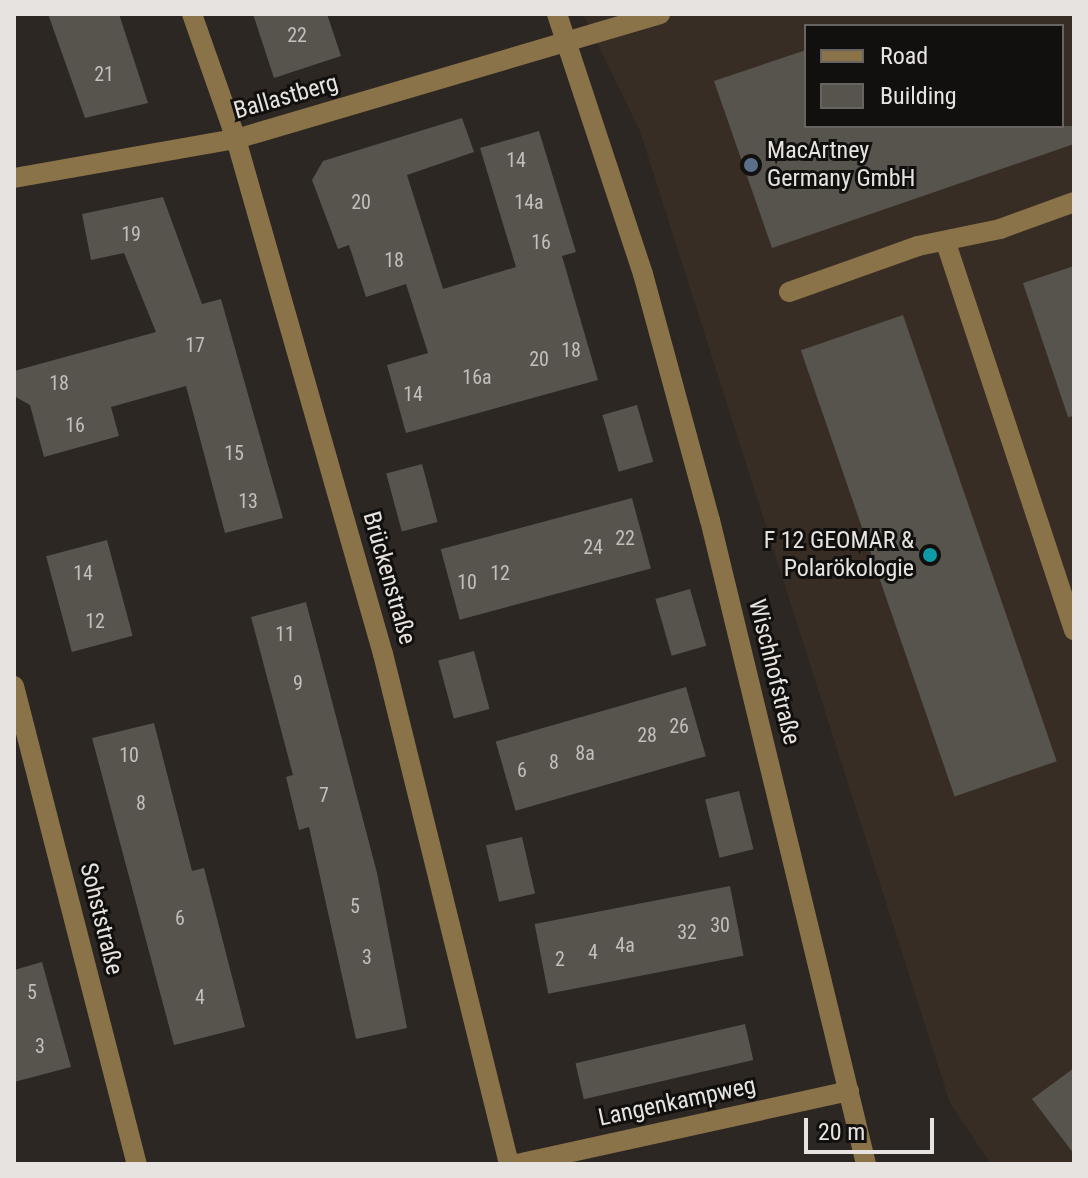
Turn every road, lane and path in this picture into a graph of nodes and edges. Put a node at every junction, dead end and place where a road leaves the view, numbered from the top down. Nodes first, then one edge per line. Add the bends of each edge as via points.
1 (192, 14) edge
2 (557, 14) edge
3 (660, 14) edge
4 (567, 43) junction
5 (236, 139) junction
6 (14, 178) edge
7 (1074, 202) edge
8 (946, 243) junction
9 (789, 292) dead end
10 (1074, 630) edge
11 (14, 686) edge
12 (849, 1091) junction
13 (137, 1164) edge
14 (509, 1164) edge
15 (517, 1164) edge
16 (866, 1164) edge

1 - 5 street, Brückenstraße
2 - 4 street, Wischhofstraße
3 - 4 street, Ballastberg
4 - 5 street, Ballastberg
4 - 12 street, Wischhofstraße via 643,274 710,520
5 - 6 street, Ballastberg
5 - 14 street, Brückenstraße via 383,654
7 - 8 street
8 - 9 street via 918,246
8 - 10 street
11 - 13 street, Sohststraße
12 - 15 street, Langenkampweg
12 - 16 street, Wischhofstraße

